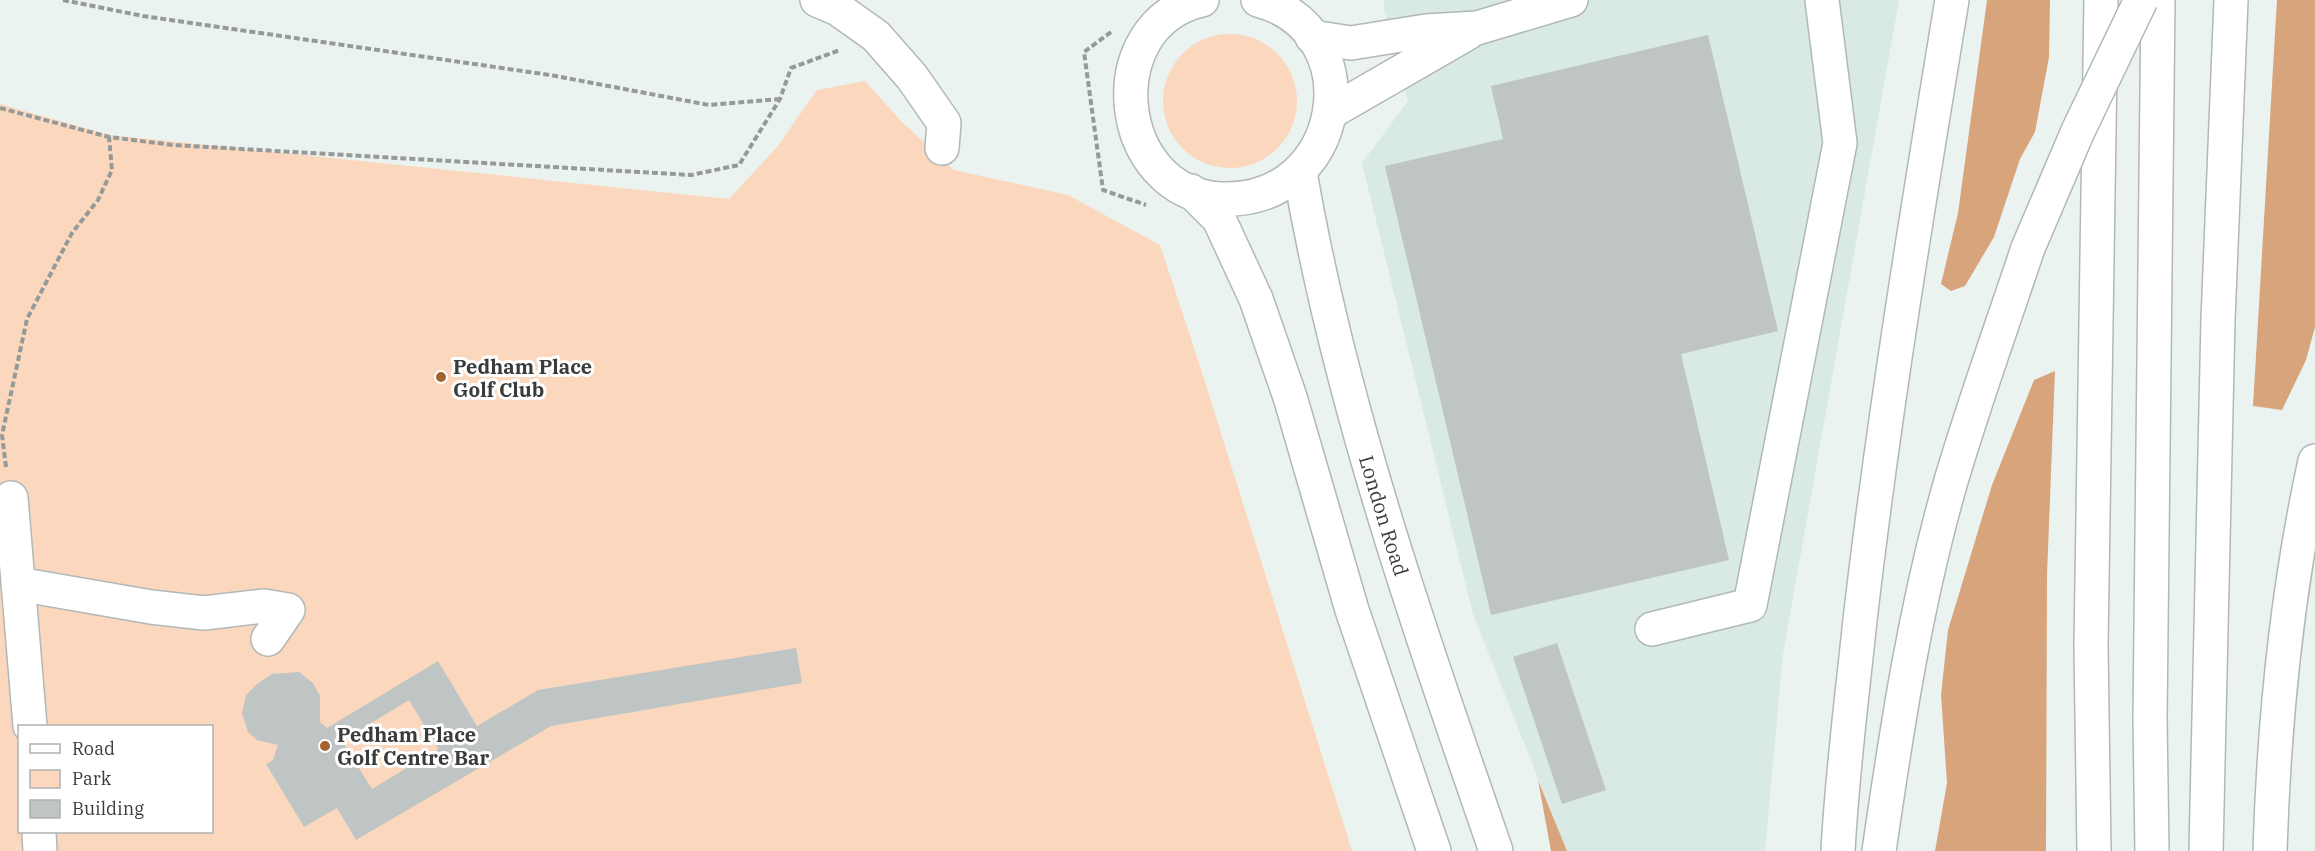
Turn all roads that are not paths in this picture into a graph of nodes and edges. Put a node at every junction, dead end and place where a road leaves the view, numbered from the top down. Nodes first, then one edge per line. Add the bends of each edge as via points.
1 (817, 0) edge
2 (1571, 0) edge
3 (1822, 0) edge
4 (1952, 0) edge
5 (2101, 0) edge
6 (2141, 0) edge
7 (2158, 0) edge
8 (2231, 0) edge
9 (1263, 1) edge
10 (1186, 4) edge
11 (1478, 28) junction
12 (1312, 37) junction
13 (1331, 112) junction
14 (942, 148) dead end
15 (1300, 172) junction
16 (1191, 191) junction
17 (2315, 461) edge
18 (10, 498) road end
19 (18, 584) junction
20 (1652, 629) dead end
21 (268, 639) dead end
22 (30, 725) edge
23 (39, 833) edge
24 (40, 851) edge
25 (1434, 851) edge
26 (1496, 851) edge
27 (1838, 851) edge
28 (1880, 851) edge
29 (2094, 851) edge
30 (2152, 851) edge
31 (2206, 851) edge
32 (2271, 851) edge

1 - 14 main road via 838,9 876,36 912,77 944,123
2 - 11 main road
3 - 20 main road via 1840,144 1750,605
4 - 27 main road via 1871,525
5 - 29 main road via 2091,646
6 - 28 main road, bridge via 2078,131 2028,248 1951,481 1930,563 1898,725
7 - 30 main road
8 - 31 main road via 2218,320
9 - 12 main road via 1292,16
10 - 16 main road via 1158,26 1144,45 1134,66 1129,92 1131,117 1139,141 1153,163
11 - 12 main road via 1351,43
11 - 13 main road
12 - 13 main road via 1325,60 1332,85
13 - 15 main road via 1315,154
15 - 16 main road via 1276,188 1249,198 1220,199
15 - 26 main road, London Road via 1341,367 1376,487
16 - 25 main road via 1219,219 1256,299 1290,397 1352,610
17 - 32 main road via 2288,615 2272,784
18 - 19 main road
19 - 21 main road via 204,613 264,606 288,610
19 - 22 main road
23 - 24 main road

